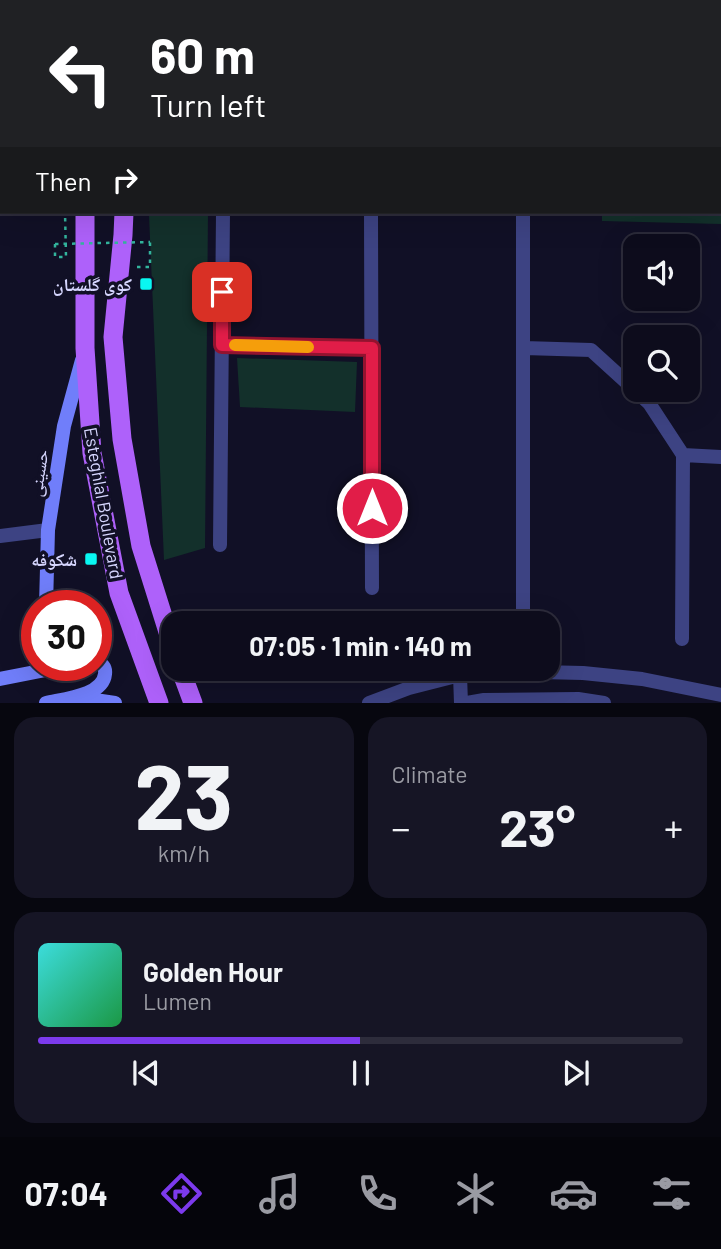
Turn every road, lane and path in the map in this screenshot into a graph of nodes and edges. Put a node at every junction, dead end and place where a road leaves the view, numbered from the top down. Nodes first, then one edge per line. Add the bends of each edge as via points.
1 (65, 214) edge
2 (85, 214) edge
3 (124, 214) edge
4 (131, 214) edge
5 (223, 214) edge
6 (371, 214) edge
7 (523, 214) edge
8 (123, 235) junction
9 (66, 244) edge
10 (66, 244) edge
11 (66, 244) edge
12 (66, 244) edge
13 (150, 267) dead end
14 (222, 345) junction
15 (85, 348) junction
16 (372, 348) junction
17 (524, 348) junction
18 (623, 379) edge
19 (649, 402) edge
20 (683, 455) junction
21 (721, 457) edge
22 (48, 530) junction
23 (0, 536) edge
24 (220, 545) dead end
25 (152, 583) junction
26 (372, 588) dead end
27 (46, 590) edge
28 (120, 593) junction
29 (161, 611) edge
30 (523, 611) dead end
31 (682, 639) dead end
32 (560, 672) edge
33 (21, 673) edge
34 (583, 673) junction
35 (0, 679) edge
36 (102, 681) edge
37 (185, 681) edge
38 (436, 681) edge
39 (460, 681) edge
40 (721, 695) edge
41 (577, 701) edge
42 (45, 703) edge
43 (115, 703) edge
44 (159, 703) edge
45 (193, 703) edge
46 (369, 703) edge
47 (461, 703) edge
48 (467, 703) edge
49 (604, 703) edge

1 - 9 path, bridge
2 - 15 main road, Esteghlal Boulevard
3 - 8 main road, Esteghlal Boulevard
4 - 8 street
5 - 14 street
6 - 16 street
7 - 17 street
8 - 25 main road, Esteghlal Boulevard via 113,337 122,439
10 - 11 path, bridge via 66,257 55,257 55,244
12 - 13 path, bridge via 150,242
14 - 16 street
14 - 24 street
15 - 22 main road, حسینی via 64,426
15 - 28 main road, Esteghlal Boulevard via 92,453
16 - 26 street
17 - 18 street via 591,350
17 - 30 street
19 - 20 street
20 - 21 street
20 - 31 street
22 - 23 street
22 - 27 main road, حسینی
25 - 28 main road
25 - 29 main road, Esteghlal Boulevard
28 - 44 main road, Esteghlal Boulevard
32 - 34 street
33 - 35 main road
34 - 40 street
34 - 41 street
36 - 42 main road via 94,691
37 - 45 main road
38 - 46 street
39 - 47 street
41 - 48 street
41 - 49 street
42 - 43 main road via 88,699

